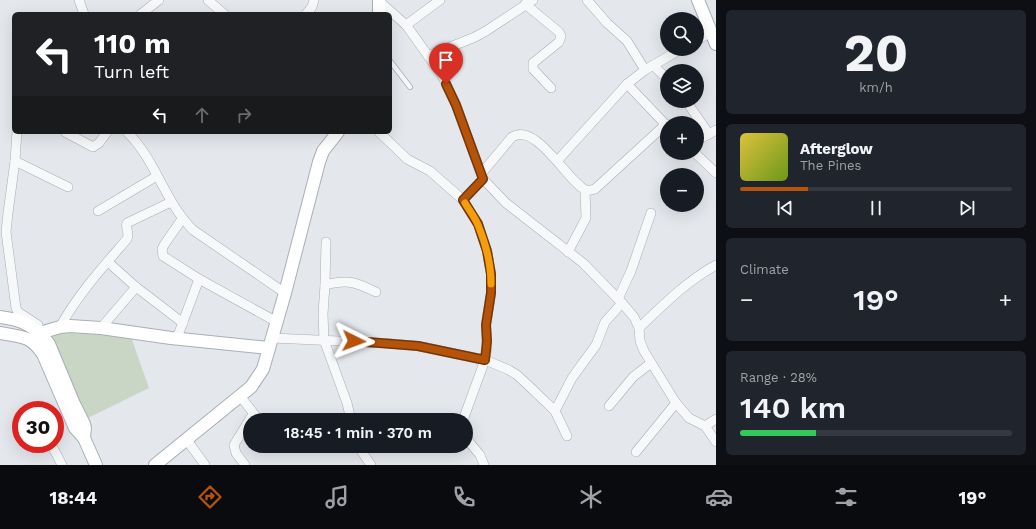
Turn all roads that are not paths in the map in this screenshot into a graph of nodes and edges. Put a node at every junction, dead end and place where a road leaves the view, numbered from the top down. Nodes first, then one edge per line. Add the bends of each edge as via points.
1 (79, 0) edge
2 (159, 0) edge
3 (208, 0) edge
4 (314, 0) edge
5 (379, 0) edge
6 (440, 0) edge
7 (587, 0) edge
8 (700, 1) edge
9 (529, 2) edge
10 (83, 12) edge
11 (144, 12) edge
12 (222, 12) edge
13 (308, 12) edge
14 (379, 12) edge
15 (392, 12) edge
16 (392, 12) edge
17 (406, 25) junction
18 (711, 32) junction
19 (704, 36) edge
20 (716, 44) edge
21 (428, 56) junction
22 (669, 56) edge
23 (392, 64) edge
24 (648, 68) junction
25 (660, 75) edge
26 (627, 84) junction
27 (410, 87) dead end
28 (551, 88) dead end
29 (692, 108) edge
30 (660, 119) edge
31 (660, 130) edge
32 (712, 132) edge
33 (17, 134) edge
34 (69, 134) edge
35 (106, 134) edge
36 (129, 134) edge
37 (336, 134) edge
38 (381, 134) edge
39 (558, 160) junction
40 (702, 160) edge
41 (15, 161) junction
42 (716, 173) edge
43 (157, 176) junction
44 (482, 177) junction
45 (68, 187) dead end
46 (585, 190) junction
47 (463, 200) junction
48 (171, 202) junction
49 (98, 211) dead end
50 (651, 213) dead end
51 (182, 219) junction
52 (326, 242) dead end
53 (568, 252) junction
54 (108, 262) junction
55 (716, 265) edge
56 (199, 279) junction
57 (325, 285) junction
58 (136, 286) junction
59 (376, 292) dead end
60 (285, 293) junction
61 (620, 301) junction
62 (0, 317) edge
63 (276, 322) junction
64 (183, 323) junction
65 (60, 327) junction
66 (102, 328) junction
67 (639, 328) junction
68 (43, 332) junction
69 (0, 333) edge
70 (177, 338) junction
71 (324, 340) junction
72 (270, 343) junction
73 (485, 360) junction
74 (651, 363) junction
75 (240, 396) junction
76 (676, 403) junction
77 (609, 406) dead end
78 (555, 411) junction
79 (253, 413) edge
80 (349, 413) edge
81 (466, 413) edge
82 (716, 419) edge
83 (705, 426) junction
84 (243, 434) edge
85 (567, 436) dead end
86 (84, 438) junction
87 (186, 439) junction
88 (716, 442) edge
89 (473, 446) edge
90 (636, 452) dead end
91 (55, 453) edge
92 (363, 453) edge
93 (62, 465) edge
94 (96, 465) edge
95 (155, 465) edge
96 (205, 465) edge
97 (245, 465) edge
98 (371, 465) edge
99 (484, 465) edge

1 - 10 street
2 - 11 street
3 - 12 street
4 - 13 street
5 - 14 street
5 - 16 street
6 - 17 street
7 - 24 street via 627,41
8 - 18 street
9 - 21 street via 480,34
9 - 28 street via 561,36 559,42 532,67
15 - 17 street
17 - 21 street
18 - 19 street
18 - 20 street
21 - 44 street via 451,92
22 - 24 street
23 - 27 lane
24 - 25 street
24 - 26 street
26 - 30 street
26 - 39 street
29 - 32 street
31 - 46 street via 595,189
33 - 41 street
34 - 35 street via 93,147
36 - 43 street via 145,154
37 - 60 street via 323,151 319,162
38 - 47 street via 407,159 430,171
39 - 44 street via 536,141 527,136 516,135
39 - 46 street
40 - 42 street
41 - 45 street
41 - 68 street via 6,232 14,302 18,312
43 - 48 street
43 - 49 street
44 - 47 street
44 - 53 street via 506,203
46 - 53 street via 586,218
47 - 73 street via 478,224 491,274
48 - 51 street
48 - 54 street via 127,223 127,239
50 - 61 street
51 - 56 street via 164,245 162,253 166,259
51 - 60 street via 193,230
52 - 57 street
53 - 61 street
54 - 58 street
54 - 65 street via 79,295
55 - 67 street via 684,287
56 - 63 street
56 - 64 street
57 - 59 street via 352,282
57 - 71 street via 322,320
58 - 64 street
58 - 66 street
60 - 63 street
61 - 67 street via 634,317
61 - 78 street via 605,322 596,345 568,385
62 - 68 street via 15,318
63 - 72 street
64 - 70 street
65 - 66 street
65 - 68 street
66 - 70 street
67 - 74 street via 642,346
68 - 86 street via 84,424
69 - 86 street via 29,338 36,345 43,354 75,428
70 - 72 street
71 - 72 street
71 - 73 street via 418,346
71 - 80 street
72 - 75 street via 259,377
73 - 78 street via 518,375
73 - 81 street
74 - 76 street
74 - 77 street via 633,377
75 - 79 street
75 - 87 street
76 - 83 street via 689,418
76 - 90 street
78 - 85 street
82 - 83 street
83 - 88 street
84 - 97 street via 234,445 236,453
86 - 94 street
87 - 95 street
87 - 96 street
89 - 99 street
91 - 93 street
92 - 98 street

